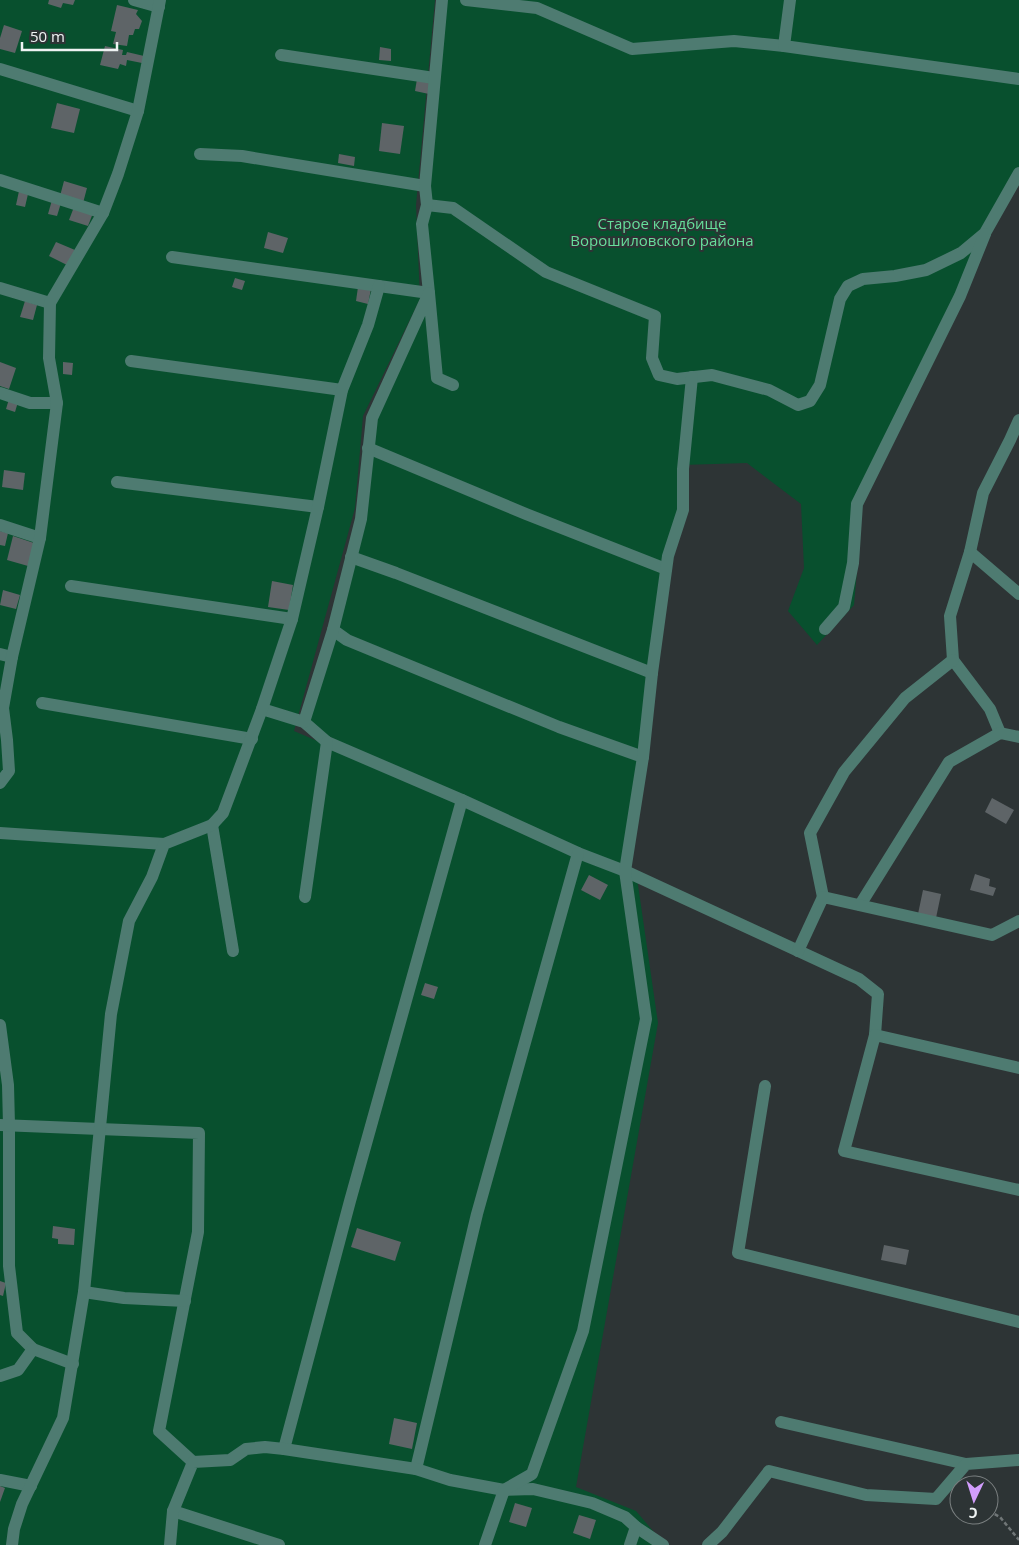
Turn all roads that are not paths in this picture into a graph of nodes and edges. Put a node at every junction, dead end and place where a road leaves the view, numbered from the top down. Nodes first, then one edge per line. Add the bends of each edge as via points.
1 (134, 0) edge
2 (442, 0) edge
3 (466, 0) edge
4 (790, 0) edge
5 (159, 4) edge
6 (784, 46) junction
7 (281, 55) dead end
8 (0, 69) edge
9 (434, 78) junction
10 (1019, 79) edge
11 (138, 111) junction
12 (200, 154) dead end
13 (1019, 173) edge
14 (0, 180) edge
15 (425, 186) junction
16 (427, 204) junction
17 (103, 213) junction
18 (985, 233) junction
19 (172, 257) dead end
20 (380, 286) junction
21 (0, 288) edge
22 (429, 294) junction
23 (50, 303) junction
24 (132, 361) dead end
25 (692, 377) junction
26 (453, 385) dead end
27 (342, 390) junction
28 (0, 393) edge
29 (57, 403) junction
30 (1019, 420) edge
31 (1015, 443) edge
32 (368, 448) junction
33 (117, 482) dead end
34 (318, 507) junction
35 (0, 525) edge
36 (40, 538) junction
37 (970, 552) junction
38 (351, 557) junction
39 (666, 569) junction
40 (71, 586) dead end
41 (1019, 594) edge
42 (292, 619) junction
43 (825, 629) dead end
44 (333, 630) junction
45 (6, 655) edge
46 (953, 660) junction
47 (652, 673) junction
48 (42, 703) dead end
49 (262, 709) junction
50 (304, 722) junction
51 (1000, 733) junction
52 (1019, 737) edge
53 (252, 739) junction
54 (327, 742) junction
55 (643, 757) junction
56 (0, 783) edge
57 (462, 800) junction
58 (212, 825) junction
59 (0, 833) edge
60 (164, 844) junction
61 (578, 853) junction
62 (624, 871) junction
63 (306, 897) dead end
64 (823, 897) junction
65 (860, 905) junction
66 (1019, 921) edge
67 (233, 951) dead end
68 (798, 951) junction
69 (0, 1033) edge
70 (874, 1035) junction
71 (1019, 1068) edge
72 (765, 1086) dead end
73 (5, 1125) edge
74 (99, 1129) junction
75 (1019, 1190) edge
76 (5, 1265) edge
77 (84, 1292) junction
78 (184, 1302) junction
79 (1019, 1322) edge
80 (33, 1349) junction
81 (73, 1364) junction
82 (0, 1376) edge
83 (781, 1422) dead end
84 (284, 1449) junction
85 (1019, 1460) edge
86 (193, 1462) junction
87 (966, 1464) junction
88 (416, 1469) junction
89 (0, 1480) edge
90 (31, 1486) junction
91 (504, 1490) junction
92 (173, 1511) junction
93 (636, 1527) junction
94 (12, 1545) edge
95 (170, 1545) edge
96 (279, 1545) edge
97 (486, 1545) edge
98 (630, 1545) edge
99 (663, 1545) edge
100 (708, 1545) edge

1 - 5 street
2 - 9 street
3 - 6 street via 537,8 632,49 734,41
4 - 6 street
5 - 11 street
6 - 10 street
7 - 9 street
8 - 11 street
9 - 15 street
11 - 17 street
12 - 15 street via 242,156
13 - 18 street
14 - 17 street
15 - 16 street
16 - 22 street via 422,224
16 - 25 street via 453,208 546,272 655,316 652,358 660,375 677,379
17 - 23 street
18 - 25 street via 960,253 926,270 864,279 848,286 840,299 820,385 810,401 798,405 769,390 712,375
18 - 43 street via 960,296 857,504 844,607
19 - 20 street
20 - 22 street
20 - 27 street
21 - 23 street
22 - 26 street via 437,378
22 - 32 street via 372,418
23 - 29 street via 49,358
24 - 27 street
25 - 39 street via 683,469 683,510
27 - 34 street
28 - 29 street via 30,403
29 - 36 street
30 - 31 street
31 - 37 street via 983,493
32 - 38 street via 361,519
32 - 39 street
33 - 34 street
34 - 42 street
35 - 36 street
36 - 45 street
37 - 41 street
37 - 46 street via 950,616
38 - 44 street
38 - 47 street
39 - 47 street
40 - 42 street
42 - 49 street
44 - 50 street
44 - 55 street via 347,640 559,727
45 - 56 street via 3,708 9,771
46 - 51 street via 990,708
46 - 64 street via 906,698 844,772 810,834
47 - 55 street
48 - 53 street
49 - 50 street
49 - 53 street
50 - 54 street
51 - 52 street
51 - 65 street via 949,762
53 - 58 street via 223,813
54 - 57 street
54 - 63 street
55 - 62 street
57 - 61 street
57 - 84 street
58 - 60 street
58 - 67 street
59 - 60 street
60 - 74 street via 152,877 129,921 110,1014
61 - 62 street
61 - 88 street via 477,1214
62 - 68 street
62 - 91 street via 646,1019 584,1331 532,1474
64 - 65 street
64 - 68 street
65 - 66 street via 992,935
68 - 70 street via 859,979 878,994
69 - 73 street via 8,1085
70 - 71 street
70 - 75 street via 844,1150
72 - 79 street via 738,1253
73 - 74 street
73 - 76 street
74 - 77 street
74 - 78 street via 199,1133 198,1232
76 - 80 street via 17,1333
77 - 78 street
77 - 81 street
78 - 86 street via 159,1432
80 - 81 street
80 - 82 street via 18,1370
81 - 90 street via 63,1418
83 - 87 street
84 - 86 street via 246,1449 230,1460
84 - 88 street
85 - 87 street
86 - 92 street
87 - 100 street via 936,1499 866,1496 769,1471 722,1532
88 - 91 street via 450,1480
89 - 90 street
90 - 94 street via 14,1529
91 - 93 street via 533,1489 592,1503 626,1516
91 - 97 street
92 - 95 street
92 - 96 street
93 - 98 street
93 - 99 street

